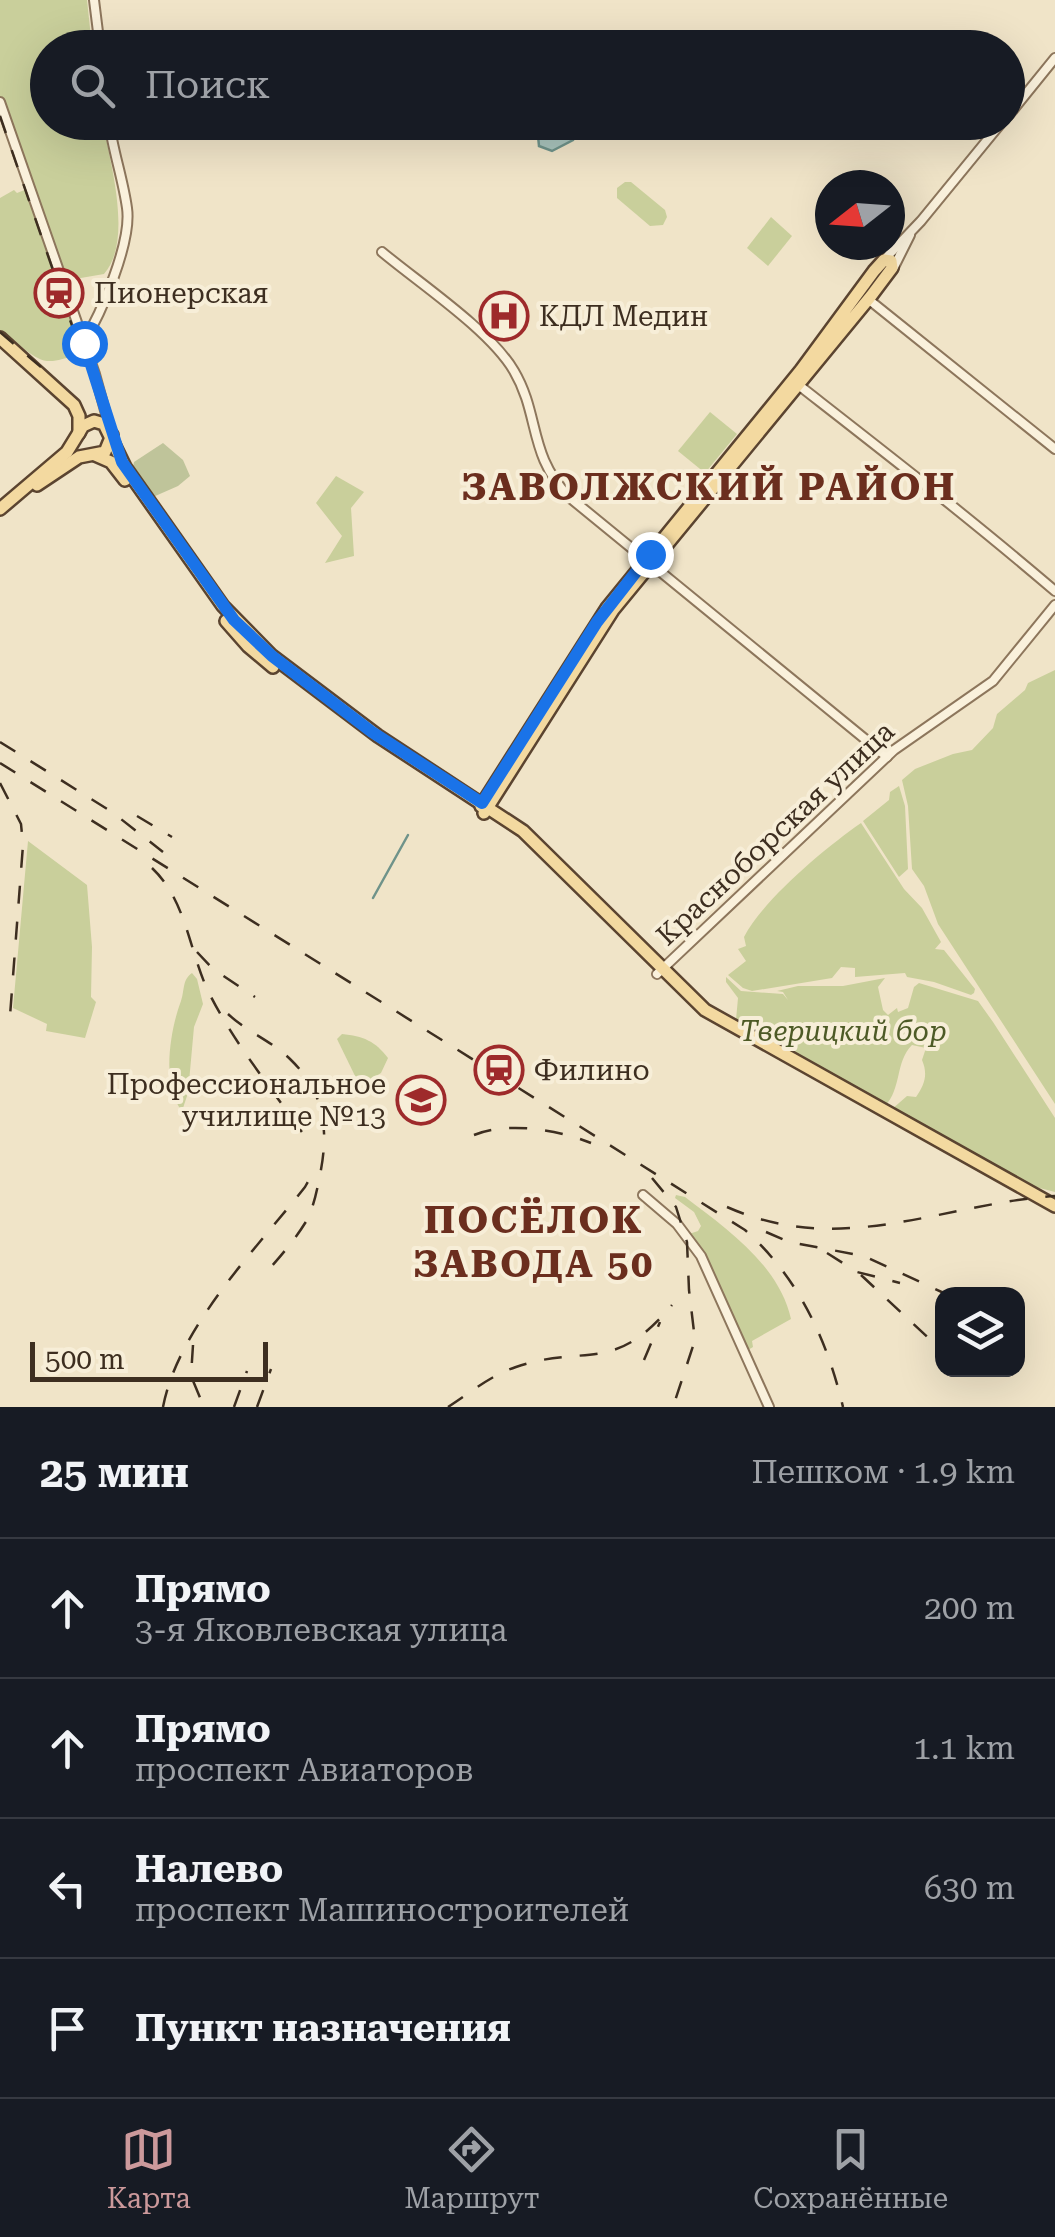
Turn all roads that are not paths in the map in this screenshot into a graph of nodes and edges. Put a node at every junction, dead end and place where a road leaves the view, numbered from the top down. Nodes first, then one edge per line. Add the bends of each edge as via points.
1 (94, 0) edge
2 (98, 30) edge
3 (1055, 58) edge
4 (1025, 95) edge
5 (0, 102) edge
6 (113, 140) edge
7 (987, 140) edge
8 (382, 252) dead end
9 (887, 266) junction
10 (868, 299) junction
11 (0, 338) edge
12 (84, 343) junction
13 (813, 359) junction
14 (795, 382) junction
15 (72, 402) junction
16 (105, 406) junction
17 (94, 421) junction
18 (79, 434) junction
19 (112, 434) junction
20 (1055, 449) edge
21 (94, 455) junction
22 (0, 509) edge
23 (0, 518) edge
24 (648, 562) junction
25 (1055, 591) edge
26 (1055, 605) edge
27 (886, 756) junction
28 (483, 808) junction
29 (659, 972) junction
30 (642, 1195) dead end
31 (1055, 1206) edge
32 (1055, 1214) edge
33 (769, 1407) edge

1 - 2 street
3 - 4 street
5 - 12 street
6 - 12 street via 128,213 108,292
7 - 9 street
8 - 24 street via 504,358 521,386 552,478
9 - 10 main road
9 - 13 main road
10 - 13 main road
10 - 20 street
11 - 15 main road
12 - 16 street
13 - 14 main road
14 - 24 main road
14 - 25 street
15 - 17 main road
15 - 18 main road
16 - 17 street
16 - 19 street
17 - 18 main road
17 - 19 main road
18 - 21 main road via 81,447
18 - 22 main road
19 - 21 main road via 109,448
19 - 28 main road via 147,499 254,641
21 - 23 main road via 55,472
21 - 28 main road via 115,466 248,646 374,742
24 - 27 street
24 - 28 main road
26 - 27 street, Красноборская улица via 994,681
27 - 29 street, Красноборская улица
28 - 29 main road
29 - 31 main road via 715,1016
29 - 32 main road via 694,1011
30 - 33 street via 678,1224 702,1256

